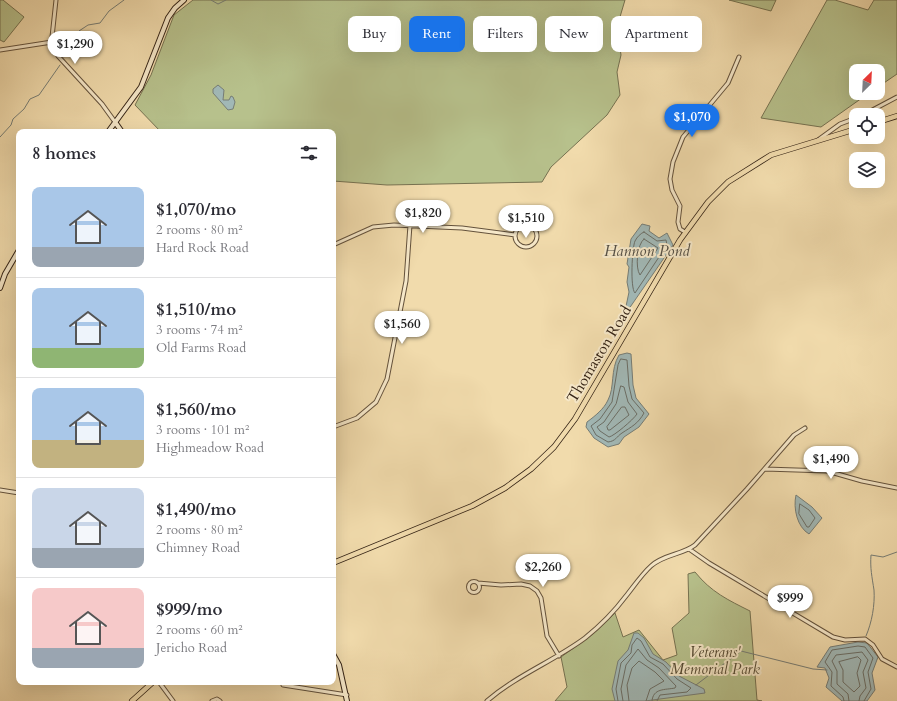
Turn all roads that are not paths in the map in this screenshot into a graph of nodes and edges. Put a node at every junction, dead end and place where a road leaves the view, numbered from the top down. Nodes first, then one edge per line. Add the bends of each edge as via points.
1 (56, 0) edge
2 (184, 0) edge
3 (52, 42) junction
4 (0, 50) edge
5 (739, 57) dead end
6 (897, 97) edge
7 (876, 108) edge
8 (897, 116) edge
9 (885, 120) edge
10 (849, 121) edge
11 (115, 122) junction
12 (110, 129) edge
13 (120, 129) edge
14 (849, 131) edge
15 (817, 141) junction
16 (410, 225) junction
17 (685, 232) junction
18 (515, 235) junction
19 (336, 244) edge
20 (16, 255) edge
21 (0, 288) edge
22 (336, 426) edge
23 (805, 428) dead end
24 (765, 469) junction
25 (897, 488) edge
26 (0, 490) edge
27 (16, 493) edge
28 (689, 550) junction
29 (336, 562) edge
30 (478, 584) dead end
31 (559, 656) junction
32 (336, 660) edge
33 (897, 667) edge
34 (150, 685) edge
35 (161, 685) edge
36 (283, 685) dead end
37 (347, 695) junction
38 (132, 701) edge
39 (173, 701) edge
40 (212, 701) edge
41 (220, 701) edge
42 (347, 701) edge
43 (487, 701) edge

1 - 3 street
2 - 11 street via 171,13 141,87
3 - 4 street
3 - 11 street via 61,61 93,93
5 - 17 street via 728,83 683,137 673,162 670,178 672,190 680,206 680,229
6 - 7 street
8 - 9 main road
10 - 15 street
11 - 12 street
11 - 13 street
14 - 15 main road, Thomaston Road
15 - 17 main road, Thomaston Road via 772,155 728,182 708,202
16 - 18 street
16 - 19 street via 373,227
16 - 22 street via 406,281 387,379 376,402 357,418
17 - 29 main road, Thomaston Road via 575,419 554,447 531,469 505,488 472,506
18 - 18 street via 518,227 528,225 536,230 537,236 532,245 525,247 518,244
20 - 21 street
23 - 24 street via 794,435
24 - 25 street via 827,471 862,482
24 - 28 street
26 - 27 street
28 - 31 street via 652,565 606,619
28 - 33 street via 833,637 869,640 882,658
30 - 31 street via 521,584 537,591 541,598 546,636
31 - 43 street via 518,678
32 - 37 street
34 - 38 main road
35 - 39 street
36 - 37 street
37 - 42 street
40 - 41 street

